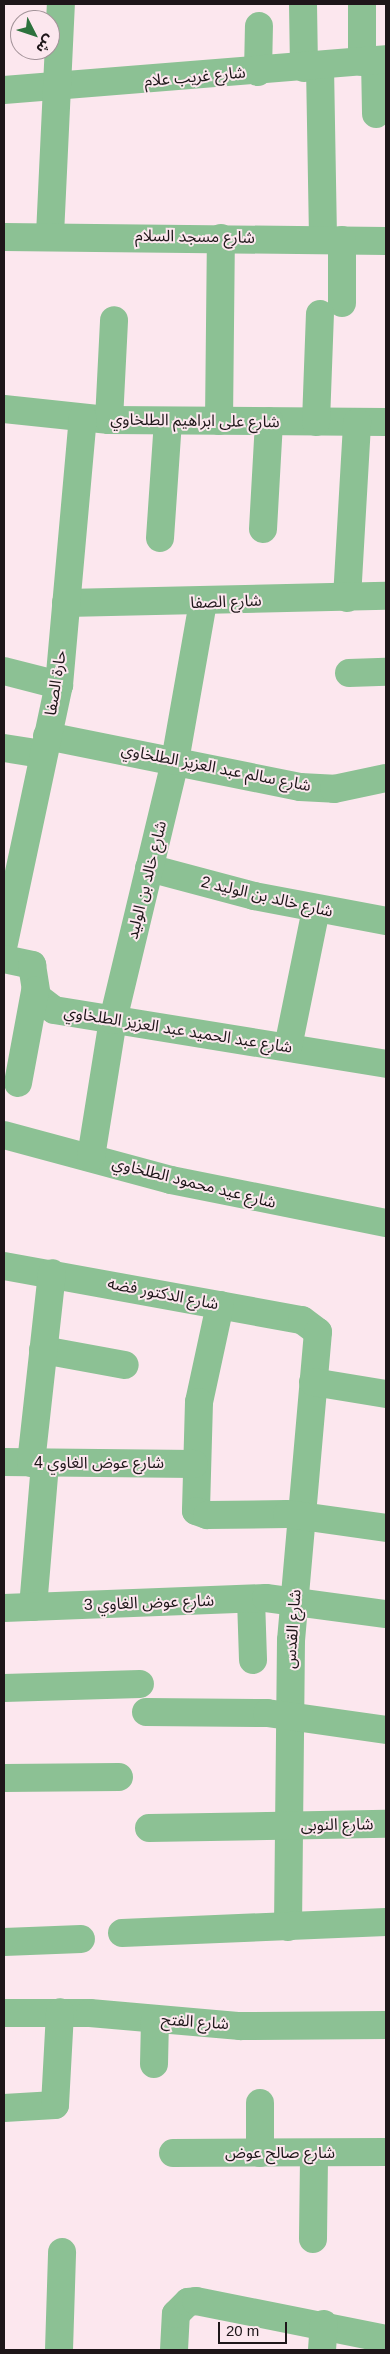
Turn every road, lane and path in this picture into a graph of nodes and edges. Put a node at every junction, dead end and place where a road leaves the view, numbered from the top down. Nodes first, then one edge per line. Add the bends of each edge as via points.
1 (61, 4) edge
2 (303, 4) edge
3 (362, 4) edge
4 (259, 26) dead end
5 (374, 61) edge
6 (312, 67) junction
7 (258, 72) junction
8 (57, 89) junction
9 (4, 90) edge
10 (376, 114) dead end
11 (50, 235) junction
12 (4, 237) edge
13 (222, 238) junction
14 (332, 240) junction
15 (386, 241) edge
16 (114, 320) dead end
17 (4, 409) edge
18 (96, 419) junction
19 (168, 421) junction
20 (219, 421) junction
21 (269, 421) junction
22 (316, 422) junction
23 (357, 422) junction
24 (386, 422) edge
25 (264, 530) dead end
26 (160, 538) dead end
27 (386, 596) edge
28 (347, 598) junction
29 (203, 603) junction
30 (66, 604) junction
31 (4, 671) edge
32 (386, 672) edge
33 (350, 673) dead end
34 (59, 685) junction
35 (45, 745) junction
36 (4, 748) edge
37 (176, 761) junction
38 (386, 778) edge
39 (15, 825) edge
40 (149, 868) junction
41 (316, 909) junction
42 (386, 921) edge
43 (4, 943) edge
44 (4, 959) edge
45 (35, 991) junction
46 (113, 1020) junction
47 (288, 1047) junction
48 (386, 1064) edge
49 (18, 1083) dead end
50 (4, 1135) edge
51 (90, 1157) junction
52 (386, 1222) edge
53 (4, 1266) edge
54 (52, 1273) junction
55 (220, 1305) junction
56 (318, 1332) joint
57 (43, 1350) junction
58 (125, 1364) dead end
59 (313, 1382) junction
60 (386, 1394) edge
61 (4, 1462) edge
62 (38, 1463) junction
63 (194, 1464) junction
64 (302, 1517) junction
65 (386, 1528) edge
66 (251, 1599) junction
67 (294, 1603) junction
68 (33, 1607) junction
69 (4, 1608) edge
70 (386, 1614) edge
71 (253, 1660) dead end
72 (140, 1684) dead end
73 (4, 1688) edge
74 (146, 1712) dead end
75 (288, 1715) junction
76 (386, 1730) edge
77 (118, 1777) dead end
78 (4, 1778) edge
79 (386, 1824) edge
80 (289, 1826) junction
81 (149, 1828) dead end
82 (386, 1922) edge
83 (288, 1928) junction
84 (122, 1933) dead end
85 (81, 1939) dead end
86 (4, 1942) edge
87 (60, 2012) junction
88 (4, 2013) edge
89 (155, 2019) junction
90 (386, 2024) edge
91 (154, 2064) dead end
92 (260, 2103) dead end
93 (4, 2108) edge
94 (386, 2152) edge
95 (173, 2153) dead end
96 (260, 2153) junction
97 (314, 2153) junction
98 (313, 2239) dead end
99 (62, 2252) dead end
100 (323, 2337) edge
101 (386, 2339) edge
102 (59, 2350) edge
103 (174, 2350) edge

1 - 8 street
2 - 6 street
3 - 5 street
4 - 7 street
5 - 6 street, شارع غريب علام
5 - 10 street
6 - 7 street, شارع غريب علام
6 - 14 street
7 - 8 street, شارع غريب علام
8 - 9 street, شارع غريب علام
8 - 11 street
11 - 12 street, شارع مسجد السلام
11 - 13 street, شارع مسجد السلام
13 - 14 street, شارع مسجد السلام
13 - 20 street
14 - 15 street, شارع مسجد السلام
14 - 22 street via 331,308
16 - 18 street, حارة الصفا
17 - 18 street, شارع على ابراهيم الطلخاوي
18 - 19 street, شارع على ابراهيم الطلخاوي
18 - 30 street, حارة الصفا
19 - 20 street, شارع على ابراهيم الطلخاوي
19 - 26 street
20 - 21 street, شارع على ابراهيم الطلخاوي
21 - 22 street, شارع على ابراهيم الطلخاوي
21 - 25 street
22 - 23 street, شارع على ابراهيم الطلخاوي
23 - 24 street, شارع على ابراهيم الطلخاوي
23 - 28 street
27 - 28 street, شارع الصفا
28 - 29 street, شارع الصفا
29 - 30 street, شارع الصفا
29 - 37 street, شارع خالد بن الوليد
30 - 34 street, حارة الصفا
31 - 34 street
32 - 33 street
34 - 35 street, حارة الصفا
35 - 36 street, شارع سالم عبد العزيز الطلخاوي
35 - 37 street, شارع سالم عبد العزيز الطلخاوي
35 - 39 street, حارة الصفا
37 - 38 street, شارع سالم عبد العزيز الطلخاوي via 300,786 334,789
37 - 40 street, شارع خالد بن الوليد
39 - 43 street, حارة الصفا
40 - 41 street, شارع خالد بن الوليد 2
40 - 46 street, شارع خالد بن الوليد
41 - 42 street, شارع خالد بن الوليد 2
41 - 47 street
44 - 45 street via 32,965 37,974
45 - 46 street, شارع عبد الحميد عبد العزيز الطلخاوي via 47,1008
45 - 49 street
46 - 47 street, شارع عبد الحميد عبد العزيز الطلخاوي
46 - 51 street, شارع خالد بن الوليد
47 - 48 street, شارع عبد الحميد عبد العزيز الطلخاوي
50 - 51 street, شارع عيد محمود الطلخاوي
51 - 52 street, شارع عيد محمود الطلخاوي via 171,1180
53 - 54 street, شارع الدكتور فضه
54 - 55 street, شارع الدكتور فضه
54 - 57 street
55 - 56 street, شارع الدكتور فضه via 302,1320
55 - 63 street via 200,1402
56 - 59 street, شارع القدس
57 - 58 street
57 - 62 street
59 - 60 street
59 - 64 street, شارع القدس
61 - 62 street, شارع عوض الغاوي 4
62 - 63 street, شارع عوض الغاوي 4
62 - 68 street
63 - 64 street via 195,1508 201,1514
64 - 65 street
64 - 67 street, شارع القدس
66 - 67 street, شارع عوض الغاوي 3
66 - 68 street, شارع عوض الغاوي 3
66 - 71 street
67 - 70 street, شارع عوض الغاوي 3
67 - 75 street, شارع القدس
68 - 69 street, شارع عوض الغاوي 3
72 - 73 street
74 - 75 street
75 - 76 street
75 - 80 street, شارع القدس
77 - 78 street
79 - 80 street, شارع النوبى
80 - 81 street, شارع النوبى
80 - 83 street, شارع القدس
82 - 83 street
83 - 84 street
85 - 86 street
87 - 88 street, شارع الفتح
87 - 89 street, شارع الفتح
87 - 93 street via 55,2105
89 - 90 street, شارع الفتح via 249,2026
89 - 91 street
92 - 96 street
94 - 97 street, شارع صالح عوض
95 - 96 street, شارع صالح عوض
96 - 97 street, شارع صالح عوض
97 - 98 street
99 - 102 street
100 - 101 street
100 - 103 street via 196,2301 180,2307

